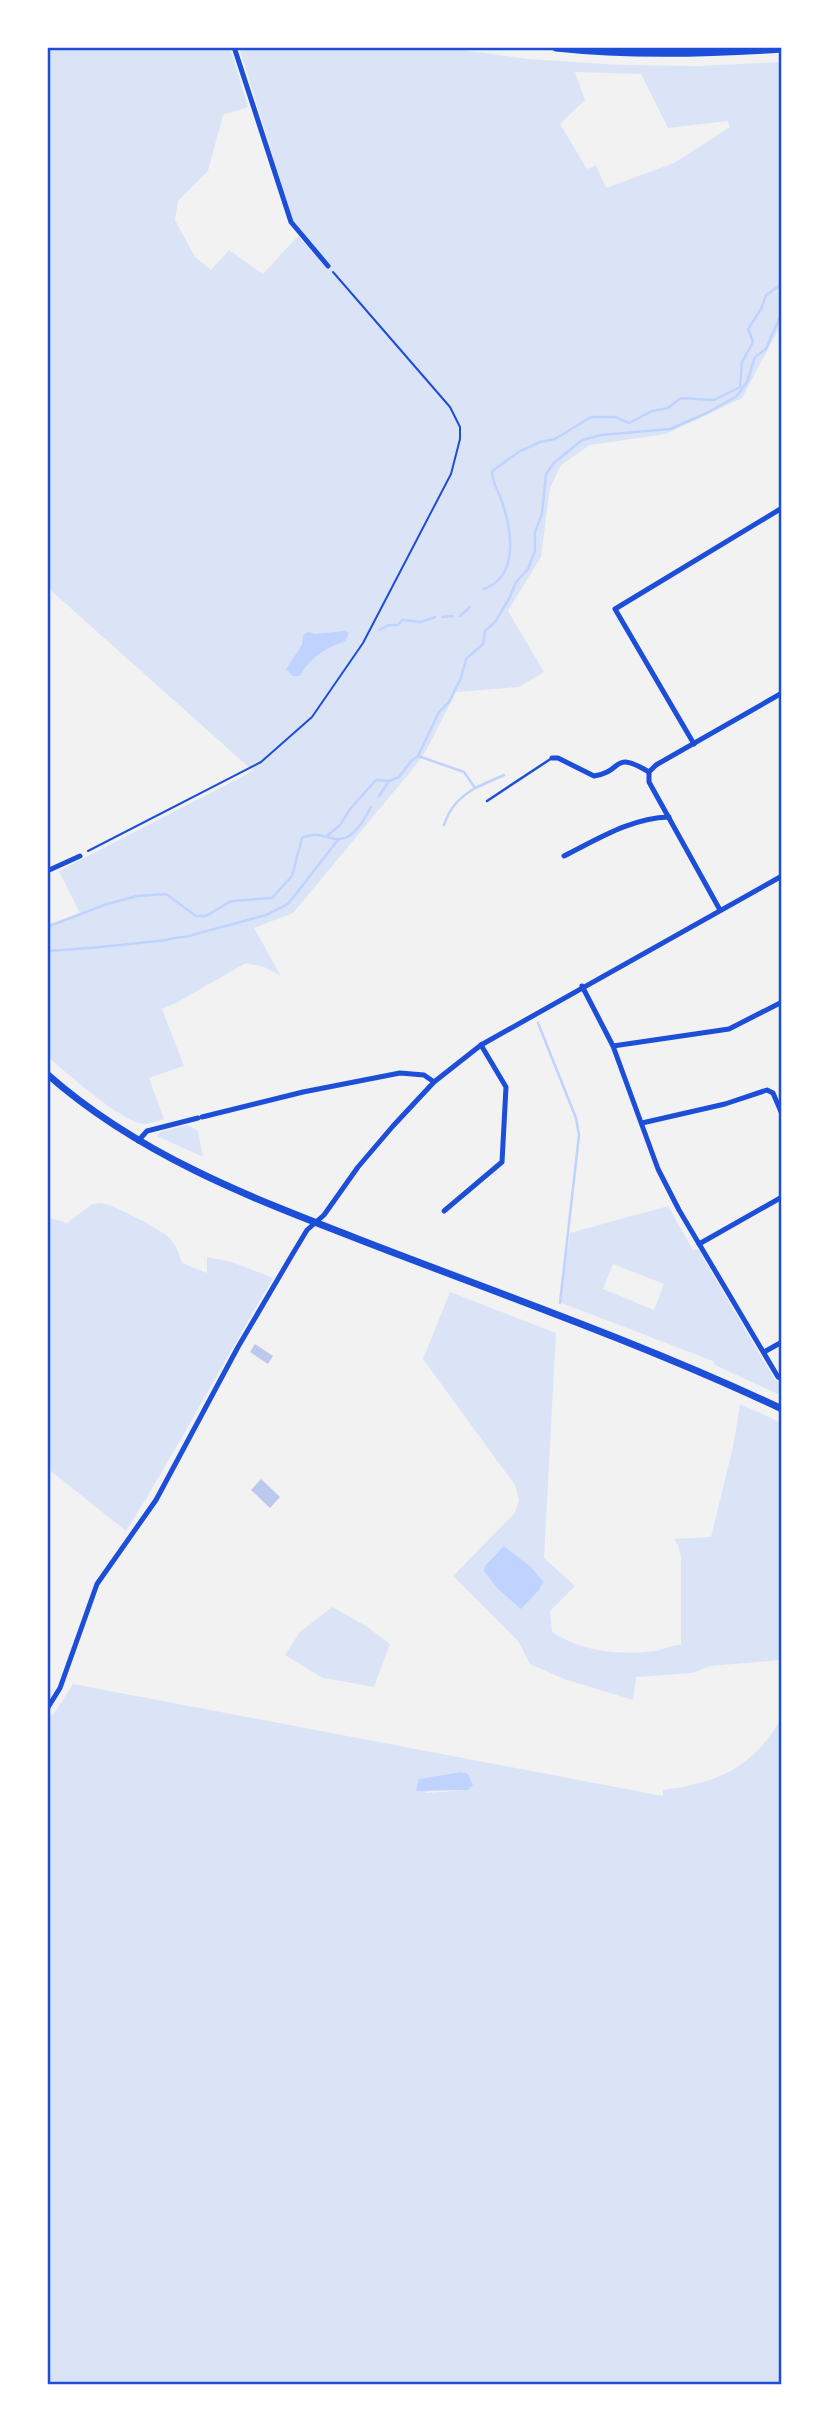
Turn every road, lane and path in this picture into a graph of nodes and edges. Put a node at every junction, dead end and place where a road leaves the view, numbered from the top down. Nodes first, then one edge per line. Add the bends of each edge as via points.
1 (234, 47) edge
2 (556, 47) edge
3 (782, 48) edge
4 (328, 266) joint
5 (782, 508) edge
6 (782, 693) edge
7 (694, 744) junction
8 (552, 758) joint
9 (649, 772) junction
10 (487, 801) dead end
11 (669, 817) junction
12 (80, 856) joint
13 (564, 856) dead end
14 (47, 872) edge
15 (782, 876) edge
16 (720, 909) junction
17 (582, 986) junction
18 (782, 1002) edge
19 (481, 1045) junction
20 (614, 1046) junction
21 (47, 1074) edge
22 (433, 1082) junction
23 (782, 1114) edge
24 (642, 1123) junction
25 (138, 1141) junction
26 (782, 1197) edge
27 (444, 1211) dead end
28 (315, 1222) junction
29 (699, 1244) junction
30 (782, 1342) edge
31 (764, 1352) junction
32 (782, 1379) edge
33 (782, 1409) edge
34 (47, 1709) edge

1 - 4 street via 290,222
2 - 3 highway via 644,52
4 - 12 path via 450,407 460,427 459,450 439,499 363,643 312,716 261,762
5 - 7 street via 615,609
6 - 7 street
7 - 9 street
8 - 9 street via 594,776 621,761
8 - 10 lane
9 - 11 street via 649,782
11 - 13 street via 634,822
11 - 16 street
12 - 14 street
15 - 16 street
16 - 17 street
17 - 19 street
17 - 20 street
18 - 20 street via 729,1029
19 - 22 street
19 - 27 street via 506,1087 502,1162
20 - 24 street
21 - 25 main road
22 - 25 street via 424,1075 400,1073 303,1092 147,1130
22 - 28 street
23 - 24 street via 767,1090
24 - 29 street via 658,1169
25 - 28 main road via 205,1177
26 - 29 street
28 - 33 main road via 698,1371
28 - 34 street via 238,1347 156,1500 97,1584 60,1688
29 - 31 street
30 - 31 street
31 - 32 street

